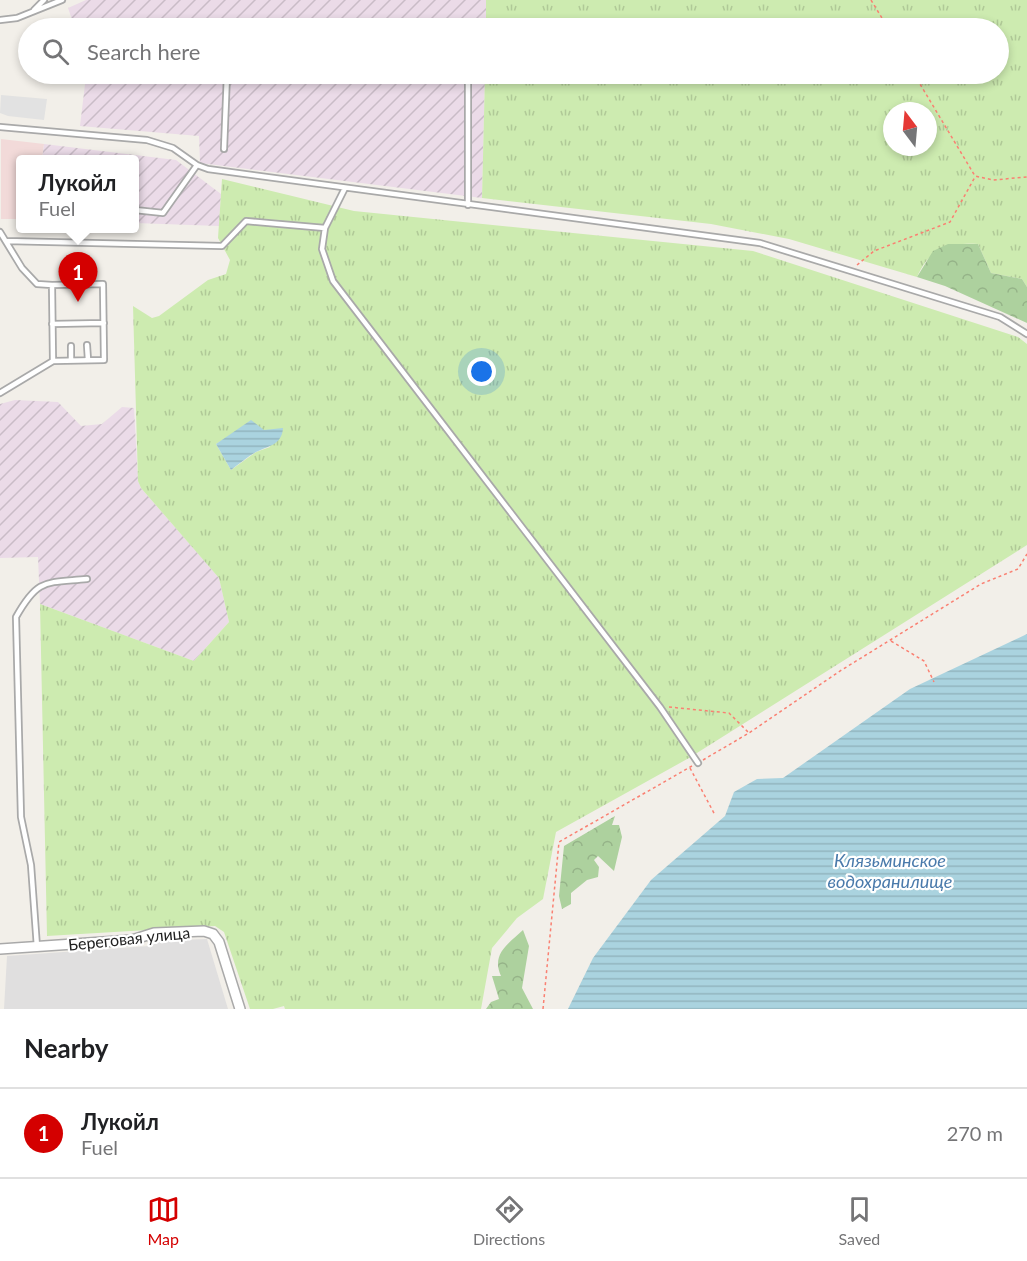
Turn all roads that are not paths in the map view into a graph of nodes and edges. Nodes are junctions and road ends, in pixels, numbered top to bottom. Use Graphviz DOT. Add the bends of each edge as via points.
graph roads {
  1 [pos="44,0"];
  2 [pos="62,0"];
  3 [pos="32,12"];
  4 [pos="0,20"];
  5 [pos="226,84"];
  6 [pos="468,84"];
  7 [pos="0,127"];
  8 [pos="224,149"];
  9 [pos="197,165"];
  10 [pos="345,188"];
  11 [pos="468,205"];
  12 [pos="139,210"];
  13 [pos="325,228"];
  14 [pos="0,232"];
  15 [pos="6,240"];
  16 [pos="52,285"];
  17 [pos="70,323"];
  18 [pos="87,323"];
  19 [pos="104,323"];
  20 [pos="52,324"];
  21 [pos="70,332"];
  22 [pos="87,332"];
  23 [pos="1027,334"];
  24 [pos="87,345"];
  25 [pos="71,346"];
  26 [pos="71,360"];
  27 [pos="88,360"];
  28 [pos="53,361"];
  29 [pos="0,393"];
  30 [pos="87,579"];
  31 [pos="698,763"];
  32 [pos="37,947"];
  33 [pos="0,950"];
  34 [pos="240,1009"];
  1 -- 3 [label="lane"];
  2 -- 3 [label="lane"];
  3 -- 4 [label="lane"];
  5 -- 8 [label="lane"];
  6 -- 11 [label="lane"];
  7 -- 9 [label="lane" via="147,140 173,148"];
  9 -- 10 [label="lane"];
  9 -- 12 [label="lane" via="163,213"];
  10 -- 11 [label="lane"];
  10 -- 13 [label="lane"];
  11 -- 23 [label="lane" via="760,243 1000,317"];
  13 -- 15 [label="lane" via="246,221 222,246"];
  13 -- 31 [label="lane" via="322,249 333,281 660,707"];
  14 -- 15 [label="lane"];
  15 -- 16 [label="lane" via="22,268 37,284"];
  16 -- 19 [label="lane" via="104,284"];
  16 -- 20 [label="lane"];
  17 -- 18 [label="lane"];
  17 -- 20 [label="lane"];
  17 -- 21 [label="lane"];
  18 -- 19 [label="lane"];
  18 -- 22 [label="lane"];
  19 -- 27 [label="lane" via="104,360"];
  20 -- 28 [label="lane"];
  24 -- 27 [label="lane"];
  25 -- 26 [label="lane"];
  26 -- 27 [label="lane"];
  26 -- 28 [label="lane"];
  28 -- 29 [label="lane"];
  30 -- 32 [label="lane" via="43,584 30,593 16,617 21,817 31,865"];
  32 -- 33 [label="street, Береговая улица"];
  32 -- 34 [label="street, Береговая улица" via="204,931 219,942"];
}
